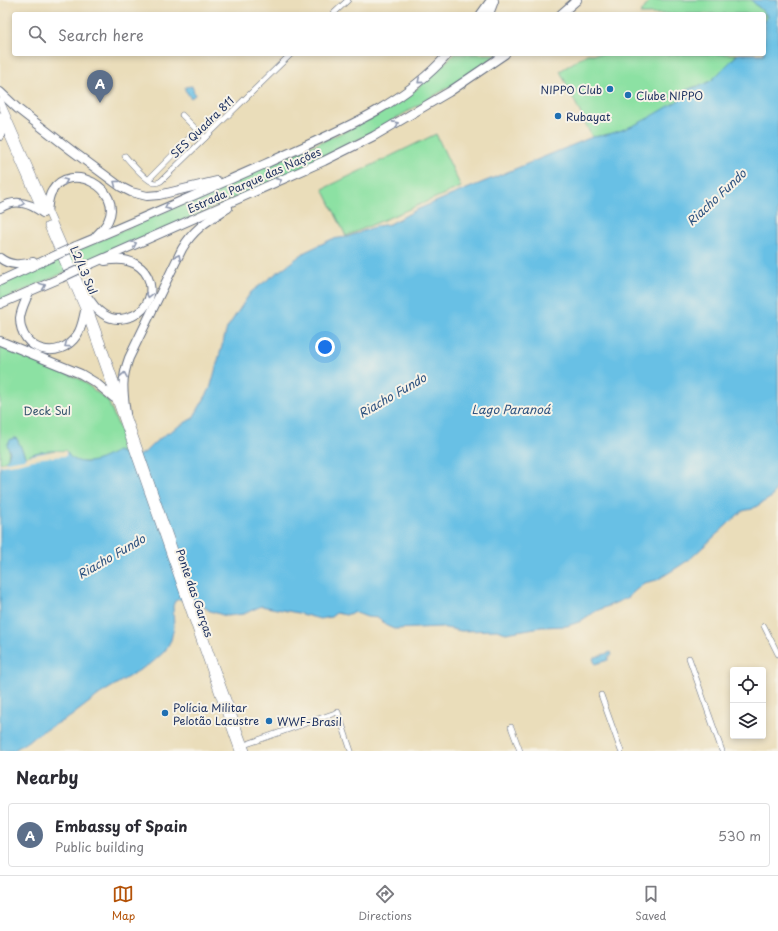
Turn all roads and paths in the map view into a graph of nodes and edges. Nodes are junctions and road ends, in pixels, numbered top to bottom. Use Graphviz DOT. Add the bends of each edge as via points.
graph roads {
  1 [pos="348,0"];
  2 [pos="491,0"];
  3 [pos="495,0"];
  4 [pos="577,0"];
  5 [pos="336,12"];
  6 [pos="482,12"];
  7 [pos="490,12"];
  8 [pos="563,12"];
  9 [pos="289,56"];
  10 [pos="446,56"];
  11 [pos="502,56"];
  12 [pos="0,92"];
  13 [pos="0,101"];
  14 [pos="182,115"];
  15 [pos="0,116"];
  16 [pos="0,119"];
  17 [pos="197,130"];
  18 [pos="0,136"];
  19 [pos="205,138"];
  20 [pos="126,156"];
  21 [pos="233,178"];
  22 [pos="149,179"];
  23 [pos="255,192"];
  24 [pos="0,208"];
  25 [pos="45,213"];
  26 [pos="95,238"];
  27 [pos="0,258"];
  28 [pos="47,259"];
  29 [pos="84,267"];
  30 [pos="0,281"];
  31 [pos="80,285"];
  32 [pos="30,292"];
  33 [pos="0,304"];
  34 [pos="85,311"];
  35 [pos="0,341"];
  36 [pos="114,398"];
  37 [pos="126,414"];
  38 [pos="131,443"];
  39 [pos="139,450"];
  40 [pos="195,619"];
  41 [pos="764,626"];
  42 [pos="778,654"];
  43 [pos="689,658"];
  44 [pos="601,695"];
  45 [pos="511,727"];
  46 [pos="243,749"];
  47 [pos="351,751"];
  48 [pos="520,751"];
  49 [pos="621,751"];
  50 [pos="722,751"];
  1 -- 5 [label="street"];
  2 -- 6 [label="highway"];
  3 -- 7 [label="highway"];
  4 -- 8 [label="highway"];
  9 -- 19 [label="street, SES Quadra 811"];
  10 -- 21 [label="highway, Estrada Parque das Nações, one-way" via="413,87 392,102 364,118"];
  23 -- 11 [label="highway, Estrada Parque das Nações, one-way" via="324,161 401,121"];
  21 -- 12 [label="highway, one-way" via="159,195 147,196 131,192 121,188 71,150"];
  13 -- 25 [label="main road, L2/L3 Sul"];
  14 -- 17 [label="street"];
  15 -- 25 [label="main road, L2/L3 Sul"];
  16 -- 18 [label="highway"];
  17 -- 19 [label="street"];
  17 -- 22 [label="street"];
  19 -- 22 [label="street, SES Quadra 811" via="162,181 154,183"];
  20 -- 22 [label="street"];
  21 -- 26 [label="highway, Estrada Parque das Nações, one-way"];
  29 -- 23 [label="highway, Estrada Parque das Nações, one-way"];
  37 -- 23 [label="highway, one-way" via="123,387 129,358 182,248 202,224"];
  24 -- 25 [label="highway, one-way" via="11,203 26,203"];
  25 -- 26 [label="highway, one-way" via="52,190 63,180 81,178 96,184 107,196 110,208 108,220"];
  25 -- 31 [label="main road, L2/L3 Sul"];
  25 -- 34 [label="main road, L2/L3 Sul"];
  26 -- 28 [label="highway, Estrada Parque das Nações, bridge"];
  27 -- 28 [label="highway" via="17,264"];
  28 -- 30 [label="highway, Estrada Parque das Nações"];
  29 -- 31 [label="highway, one-way" via="112,259 128,260 144,270 149,278 151,293 140,311 130,317 118,319 102,314"];
  32 -- 29 [label="highway, Estrada Parque das Nações, one-way, bridge"];
  31 -- 37 [label="main road, L2/L3 Sul"];
  32 -- 33 [label="highway, Estrada Parque das Nações"];
  34 -- 32 [label="highway, one-way" via="80,330 67,346 54,350 38,348 25,336 21,323 21,313"];
  34 -- 36 [label="main road, L2/L3 Sul"];
  35 -- 36 [label="highway" via="81,374"];
  36 -- 38 [label="main road, L2/L3 Sul"];
  37 -- 39 [label="main road, L2/L3 Sul"];
  38 -- 40 [label="main road, Ponte das Garças"];
  39 -- 40 [label="main road, Ponte das Garças"];
  40 -- 46 [label="main road, Ponte das Garças"];
  41 -- 42 [label="street"];
  43 -- 50 [label="street"];
  44 -- 49 [label="street"];
  45 -- 48 [label="street"];
  46 -- 47 [label="street" via="338,712"];
}
